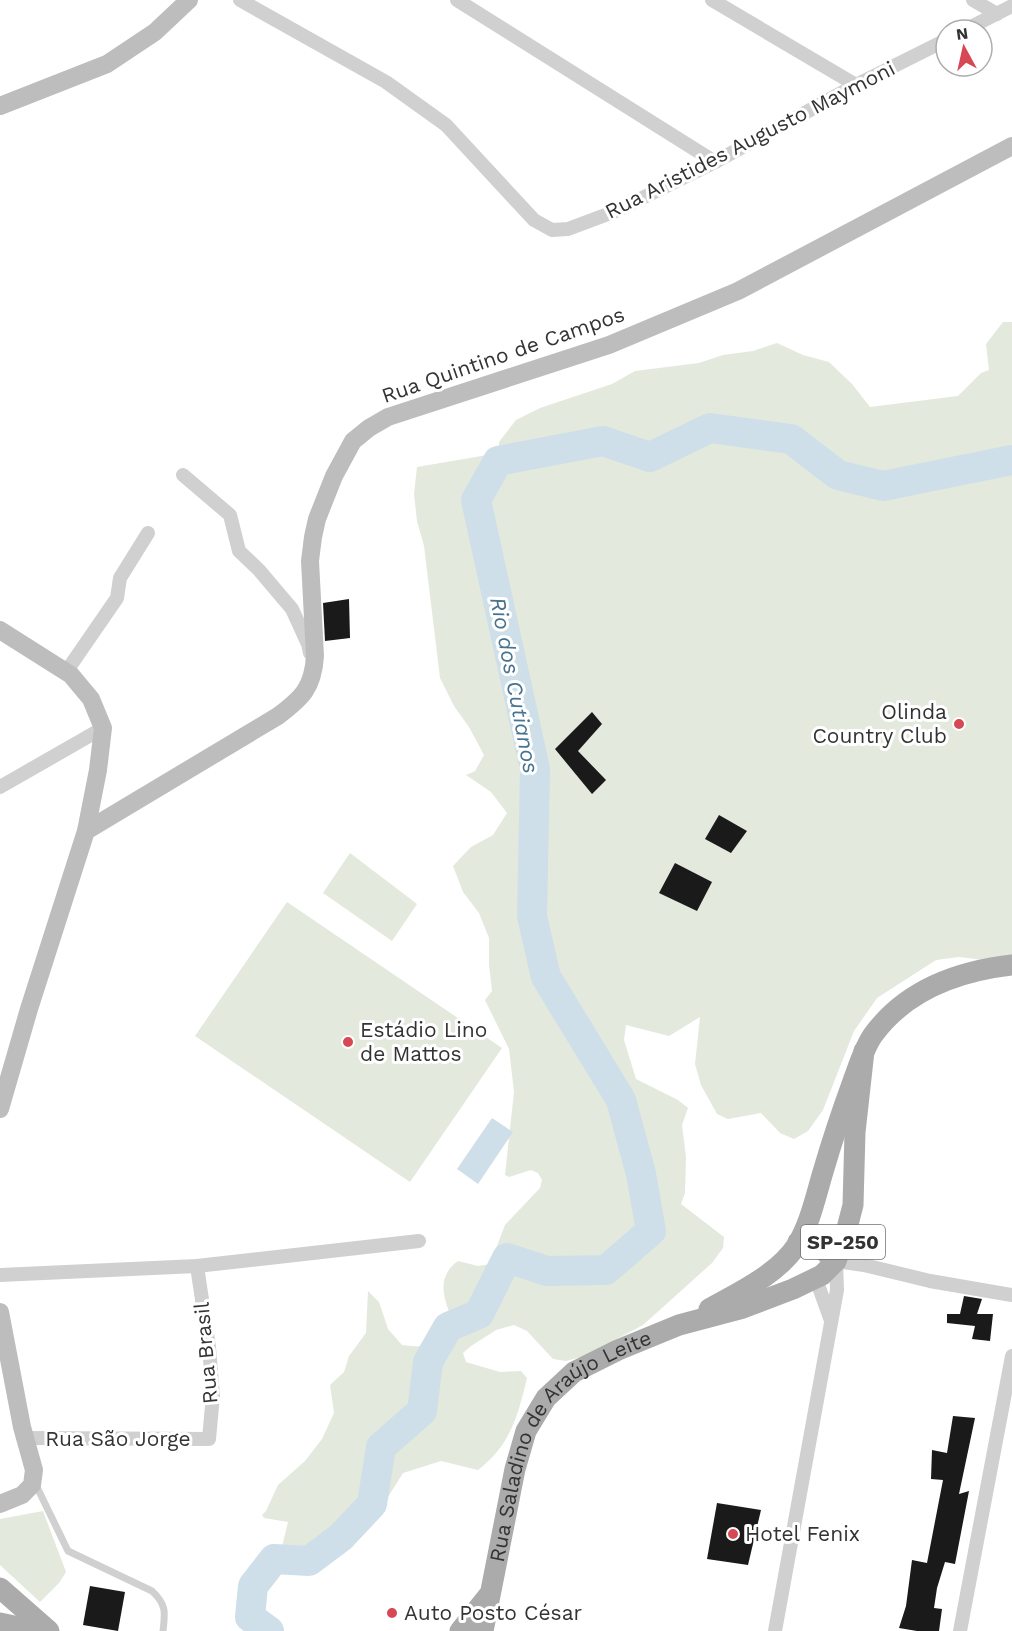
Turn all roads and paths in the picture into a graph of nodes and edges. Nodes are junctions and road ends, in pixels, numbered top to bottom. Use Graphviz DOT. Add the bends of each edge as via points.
graph roads {
  1 [pos="189,0"];
  2 [pos="240,0"];
  3 [pos="456,0"];
  4 [pos="712,0"];
  5 [pos="973,0"];
  6 [pos="1012,6"];
  7 [pos="997,14"];
  8 [pos="989,18"];
  9 [pos="934,45"];
  10 [pos="856,85"];
  11 [pos="0,106"];
  12 [pos="1012,146"];
  13 [pos="715,162"];
  14 [pos="183,475"];
  15 [pos="148,533"];
  16 [pos="0,630"];
  17 [pos="314,669"];
  18 [pos="66,672"];
  19 [pos="103,728"];
  20 [pos="0,787"];
  21 [pos="86,831"];
  22 [pos="1012,964"];
  23 [pos="864,1051"];
  24 [pos="0,1109"];
  25 [pos="419,1241"];
  26 [pos="795,1247"];
  27 [pos="836,1261"];
  28 [pos="197,1266"];
  29 [pos="0,1275"];
  30 [pos="816,1279"];
  31 [pos="1012,1294"];
  32 [pos="0,1312"];
  33 [pos="831,1320"];
  34 [pos="680,1325"];
  35 [pos="1012,1356"];
  36 [pos="26,1438"];
  37 [pos="209,1439"];
  38 [pos="32,1482"];
  39 [pos="0,1504"];
  40 [pos="0,1588"];
  41 [pos="490,1594"];
  42 [pos="0,1623"];
  43 [pos="37,1631"];
  44 [pos="50,1631"];
  45 [pos="164,1631"];
  46 [pos="460,1631"];
  47 [pos="483,1631"];
  48 [pos="775,1631"];
  49 [pos="960,1631"];
  1 -- 11 [label="main road" via="155,32 108,64"];
  2 -- 13 [label="street, Rua Aristides Augusto Maymoni" via="386,82 446,125 534,220 552,231 616,211"];
  3 -- 13 [label="street"];
  4 -- 10 [label="street"];
  5 -- 7 [label="street"];
  6 -- 7 [label="street"];
  7 -- 8 [label="street"];
  9 -- 10 [label="street, Rua Aristides Augusto Maymoni"];
  10 -- 13 [label="street, Rua Aristides Augusto Maymoni"];
  12 -- 17 [label="main road, Rua Quintino de Campos" via="738,291 609,345 388,417 369,428 353,441 334,476 312,537"];
  14 -- 17 [label="street" via="230,515 239,551 292,609"];
  15 -- 18 [label="street" via="120,578 117,598"];
  16 -- 18 [label="main road"];
  17 -- 21 [label="main road, Rua Quintino de Campos" via="302,697 278,716"];
  18 -- 19 [label="main road" via="91,699"];
  19 -- 20 [label="street"];
  19 -- 21 [label="main road"];
  21 -- 24 [label="main road"];
  22 -- 23 [label="main road, Rua Saladino de Araújo Leite / SP-250" via="956,977 926,989 899,1007"];
  23 -- 26 [label="main road, Rua Saladino de Araújo Leite / SP-250"];
  23 -- 27 [label="main road, Rua Saladino de Araújo Leite / SP-250" via="855,1132 853,1205"];
  25 -- 28 [label="street"];
  26 -- 27 [label="main road" via="819,1247"];
  26 -- 30 [label="main road" via="798,1270"];
  26 -- 34 [label="main road, Rua Saladino de Araújo Leite / SP-250" via="749,1287"];
  27 -- 30 [label="main road, Rua Saladino de Araújo Leite / SP-250"];
  27 -- 31 [label="street"];
  27 -- 33 [label="street" via="837,1290"];
  28 -- 29 [label="street"];
  28 -- 37 [label="street, Rua Brasil" via="213,1395"];
  30 -- 33 [label="street"];
  30 -- 34 [label="main road, Rua Saladino de Araújo Leite / SP-250" via="743,1308"];
  32 -- 36 [label="main road"];
  33 -- 48 [label="street"];
  34 -- 41 [label="main road, Rua Saladino de Araújo Leite / SP-250" via="574,1372 546,1398 526,1431 515,1469"];
  35 -- 49 [label="street"];
  36 -- 37 [label="street, Rua São Jorge"];
  36 -- 38 [label="main road" via="34,1470"];
  38 -- 39 [label="main road" via="22,1494"];
  38 -- 45 [label="lane" via="68,1551 162,1600"];
  40 -- 44 [label="main road"];
  41 -- 46 [label="main road, Rua Saladino de Araújo Leite / SP-250"];
  41 -- 47 [label="main road, Rua Saladino de Araújo Leite / SP-250"];
  42 -- 43 [label="main road"];
}
